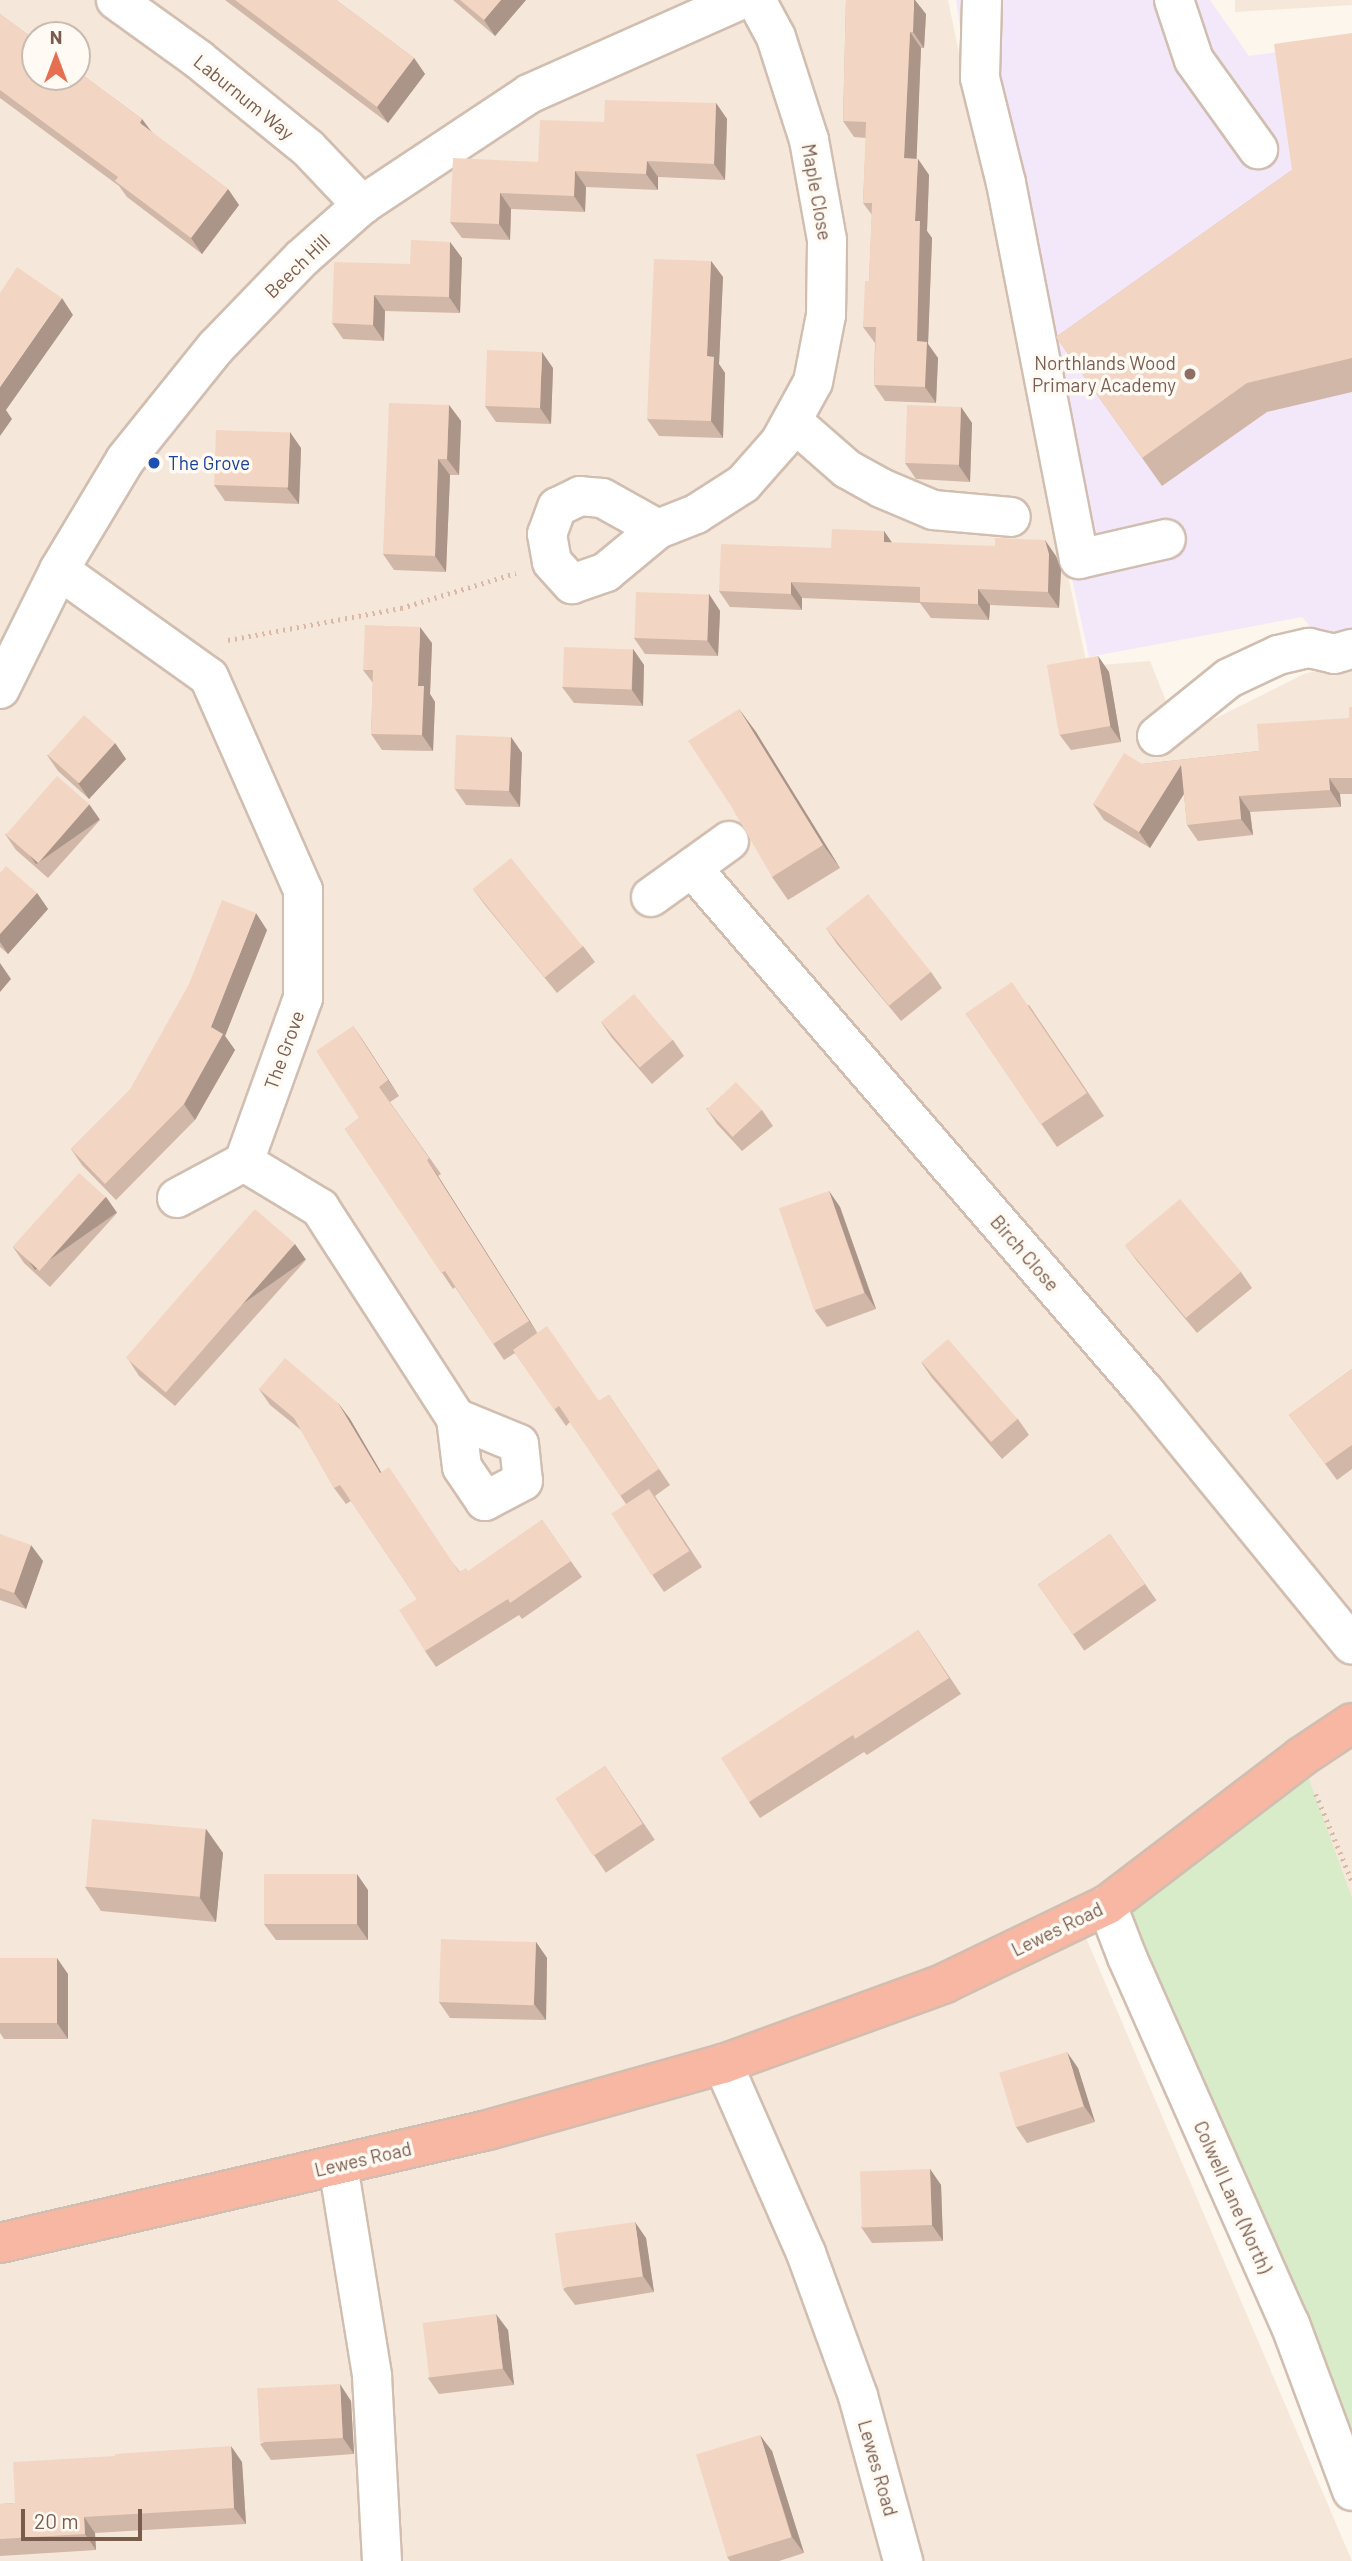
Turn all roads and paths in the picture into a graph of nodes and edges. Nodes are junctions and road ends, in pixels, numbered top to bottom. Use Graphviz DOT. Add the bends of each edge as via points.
graph roads {
  1 [pos="116,0"];
  2 [pos="740,0"];
  3 [pos="756,0"];
  4 [pos="982,0"];
  5 [pos="1174,0"];
  6 [pos="1258,149"];
  7 [pos="362,205"];
  8 [pos="792,421"];
  9 [pos="1011,517"];
  10 [pos="658,529"];
  11 [pos="1166,539"];
  12 [pos="552,562"];
  13 [pos="59,570"];
  14 [pos="172,650"];
  15 [pos="1343,651"];
  16 [pos="0,689"];
  17 [pos="1157,736"];
  18 [pos="729,841"];
  19 [pos="692,868"];
  20 [pos="651,897"];
  21 [pos="244,1162"];
  22 [pos="177,1198"];
  23 [pos="456,1418"];
  24 [pos="1352,1645"];
  25 [pos="1352,1723"];
  26 [pos="1301,1757"];
  27 [pos="1352,1881"];
  28 [pos="1107,1905"];
  29 [pos="723,2064"];
  30 [pos="338,2165"];
  31 [pos="0,2243"];
  32 [pos="1352,2491"];
  33 [pos="382,2561"];
  34 [pos="903,2561"];
  1 -- 7 [label="street, Laburnum Way" via="198,59 307,148"];
  2 -- 7 [label="street, Beech Hill" via="529,94"];
  3 -- 8 [label="street, Maple Close" via="776,37 809,140 827,240 826,315 813,382"];
  4 -- 11 [label="street" via="980,78 1006,183 1079,558"];
  5 -- 6 [label="street" via="1194,60"];
  7 -- 13 [label="street, Beech Hill" via="302,258 216,347 125,460"];
  8 -- 9 [label="street" via="847,469 881,488 933,510"];
  8 -- 10 [label="street, Maple Close" via="743,484 696,514"];
  10 -- 12 [label="street, Maple Close" via="606,572 572,584"];
  10 -- 12 [label="street" via="602,498 580,496 558,507 547,534"];
  12 -- 14 [label="path" via="401,608"];
  13 -- 14 [label="street, The Grove"];
  13 -- 16 [label="street, Beech Hill"];
  14 -- 21 [label="street, The Grove" via="209,677 303,890 303,998"];
  15 -- 17 [label="street" via="1309,648 1278,655 1229,678"];
  18 -- 19 [label="street"];
  19 -- 20 [label="street"];
  19 -- 24 [label="street, Birch Close" via="1146,1393"];
  21 -- 22 [label="street"];
  21 -- 23 [label="street" via="320,1208"];
  25 -- 26 [label="highway, Lewes Road"];
  26 -- 27 [label="path"];
  26 -- 28 [label="highway, Lewes Road"];
  28 -- 29 [label="highway, Lewes Road" via="945,1983"];
  28 -- 32 [label="street, Colwell Lane (North)" via="1290,2324"];
  29 -- 30 [label="highway, Lewes Road" via="488,2130"];
  29 -- 34 [label="street, Lewes Road" via="806,2253 858,2396"];
  30 -- 31 [label="highway, Lewes Road"];
  30 -- 33 [label="street" via="372,2376"];
}
